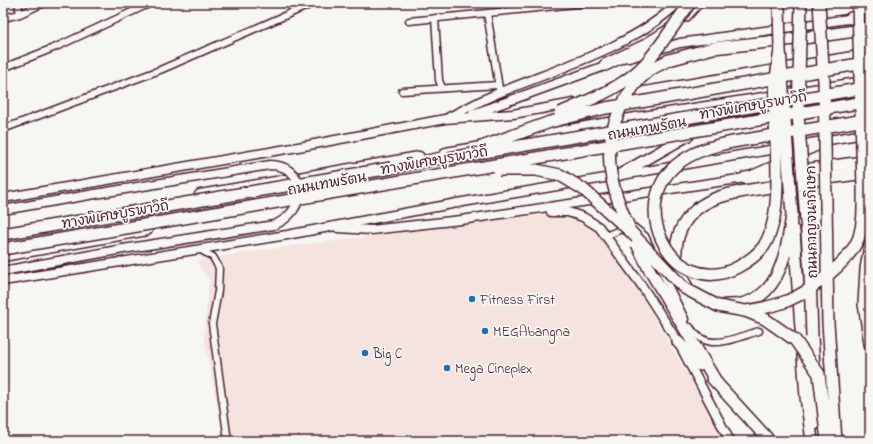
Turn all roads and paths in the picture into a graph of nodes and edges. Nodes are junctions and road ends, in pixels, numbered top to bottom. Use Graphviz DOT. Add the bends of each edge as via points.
graph roads {
  1 [pos="18,3"];
  2 [pos="44,3"];
  3 [pos="151,3"];
  4 [pos="314,3"];
  5 [pos="576,3"];
  6 [pos="599,3"];
  7 [pos="678,3"];
  8 [pos="690,3"];
  9 [pos="697,3"];
  10 [pos="780,3"];
  11 [pos="800,3"];
  12 [pos="819,3"];
  13 [pos="858,3"];
  14 [pos="869,3"];
  15 [pos="522,6"];
  16 [pos="669,6"];
  17 [pos="487,12"];
  18 [pos="20,14"];
  19 [pos="870,15"];
  20 [pos="3,18"];
  21 [pos="435,18"];
  22 [pos="851,18"];
  23 [pos="409,21"];
  24 [pos="870,29"];
  25 [pos="780,50"];
  26 [pos="870,53"];
  27 [pos="870,62"];
  28 [pos="605,65"];
  29 [pos="3,68"];
  30 [pos="870,82"];
  31 [pos="870,87"];
  32 [pos="442,88"];
  33 [pos="499,89"];
  34 [pos="402,91"];
  35 [pos="870,101"];
  36 [pos="870,105"];
  37 [pos="462,118"];
  38 [pos="445,119"];
  39 [pos="870,119"];
  40 [pos="3,129"];
  41 [pos="528,130"];
  42 [pos="870,133"];
  43 [pos="689,135"];
  44 [pos="829,141"];
  45 [pos="449,158"];
  46 [pos="870,161"];
  47 [pos="452,172"];
  48 [pos="870,172"];
  49 [pos="618,175"];
  50 [pos="745,178"];
  51 [pos="3,198"];
  52 [pos="3,210"];
  53 [pos="508,214"];
  54 [pos="792,215"];
  55 [pos="327,227"];
  56 [pos="3,229"];
  57 [pos="3,234"];
  58 [pos="606,236"];
  59 [pos="870,245"];
  60 [pos="3,249"];
  61 [pos="201,250"];
  62 [pos="3,256"];
  63 [pos="3,271"];
  64 [pos="3,281"];
  65 [pos="745,311"];
  66 [pos="758,331"];
  67 [pos="807,337"];
  68 [pos="678,342"];
  69 [pos="870,344"];
  70 [pos="717,383"];
  71 [pos="767,438"];
  72 [pos="228,441"];
  73 [pos="730,441"];
  74 [pos="813,441"];
  75 [pos="827,441"];
  76 [pos="836,441"];
  1 -- 18 [label="street"];
  2 -- 18 [label="street"];
  3 -- 29 [label="street" via="56,47"];
  4 -- 40 [label="street" via="160,70"];
  5 -- 6 [label="street"];
  5 -- 15 [label="street"];
  7 -- 16 [label="main road"];
  8 -- 41 [label="highway, bridge" via="644,65 609,90"];
  9 -- 28 [label="highway" via="670,30"];
  10 -- 25 [label="highway, ถนนกาญจนาภิเษก, bridge"];
  11 -- 67 [label="highway, bridge" via="798,114 810,273"];
  12 -- 76 [label="highway, ถนนกาญจนาภิเษก, bridge" via="824,82 828,323"];
  13 -- 65 [label="highway, bridge" via="863,188 863,217 858,238 842,262 808,290 788,300"];
  14 -- 19 [label="highway"];
  15 -- 17 [label="street"];
  16 -- 33 [label="main road" via="635,34 552,71"];
  17 -- 21 [label="street"];
  17 -- 33 [label="street"];
  18 -- 20 [label="street"];
  19 -- 22 [label="highway"];
  21 -- 23 [label="street"];
  21 -- 32 [label="street" via="439,80"];
  22 -- 28 [label="main road" via="680,43"];
  24 -- 70 [label="highway, bridge" via="713,48 670,60 650,70 634,86 624,101 611,131 610,170 614,191 649,269"];
  25 -- 39 [label="highway, bridge" via="775,89 775,128 775,136 776,197 772,224 764,246 747,262 730,271 712,274 696,271 679,263 658,234 655,211 656,196 662,181 672,168 689,156 710,147 750,139 773,136 780,134"];
  25 -- 54 [label="highway, ถนนกาญจนาภิเษก, bridge"];
  26 -- 37 [label="main road" via="513,114"];
  27 -- 41 [label="highway, bridge" via="606,108"];
  28 -- 37 [label="main road"];
  30 -- 56 [label="highway, ถนนเทพรัตน" via="630,119"];
  31 -- 45 [label="highway, ทางพิเศษบูรพาวิถี, bridge"];
  32 -- 33 [label="street"];
  32 -- 34 [label="street"];
  33 -- 38 [label="main road"];
  35 -- 47 [label="highway, ทางพิเศษบูรพาวิถี, bridge"];
  36 -- 43 [label="highway, ถนนเทพรัตน"];
  37 -- 38 [label="main road"];
  38 -- 51 [label="main road"];
  41 -- 45 [label="highway, bridge"];
  42 -- 44 [label="main road"];
  43 -- 49 [label="highway"];
  43 -- 62 [label="highway, ถนนเทพรัตน" via="331,196"];
  44 -- 49 [label="main road"];
  44 -- 50 [label="main road"];
  45 -- 57 [label="highway, ทางพิเศษบูรพาวิถี, bridge"];
  46 -- 50 [label="highway"];
  47 -- 60 [label="highway, ทางพิเศษบูรพาวิถี, bridge"];
  47 -- 65 [label="highway, bridge" via="536,170 560,175 583,189 631,232 684,288 718,306"];
  48 -- 54 [label="highway" via="752,190 713,199 683,224 676,242 675,261 679,275 688,288 704,299 718,304 738,305 764,293 778,276"];
  49 -- 55 [label="main road"];
  50 -- 53 [label="main road"];
  52 -- 63 [label="main road, bridge" via="270,165 287,168 296,176 302,188 295,209 274,225"];
  53 -- 55 [label="main road" via="371,230"];
  53 -- 58 [label="main road" via="568,212 583,217 599,227"];
  54 -- 67 [label="highway, ถนนกาญจนาภิเษก"];
  55 -- 61 [label="main road"];
  58 -- 66 [label="street" via="630,227 640,230 676,304 693,332 702,340 708,343 718,342"];
  58 -- 68 [label="main road"];
  59 -- 69 [label="highway" via="864,304"];
  61 -- 64 [label="main road"];
  61 -- 72 [label="street" via="213,257 219,268 212,324"];
  65 -- 75 [label="highway, bridge" via="765,319 795,340 819,374"];
  67 -- 74 [label="highway" via="816,396"];
  68 -- 70 [label="highway"];
  68 -- 73 [label="main road"];
  70 -- 71 [label="highway"];
}
